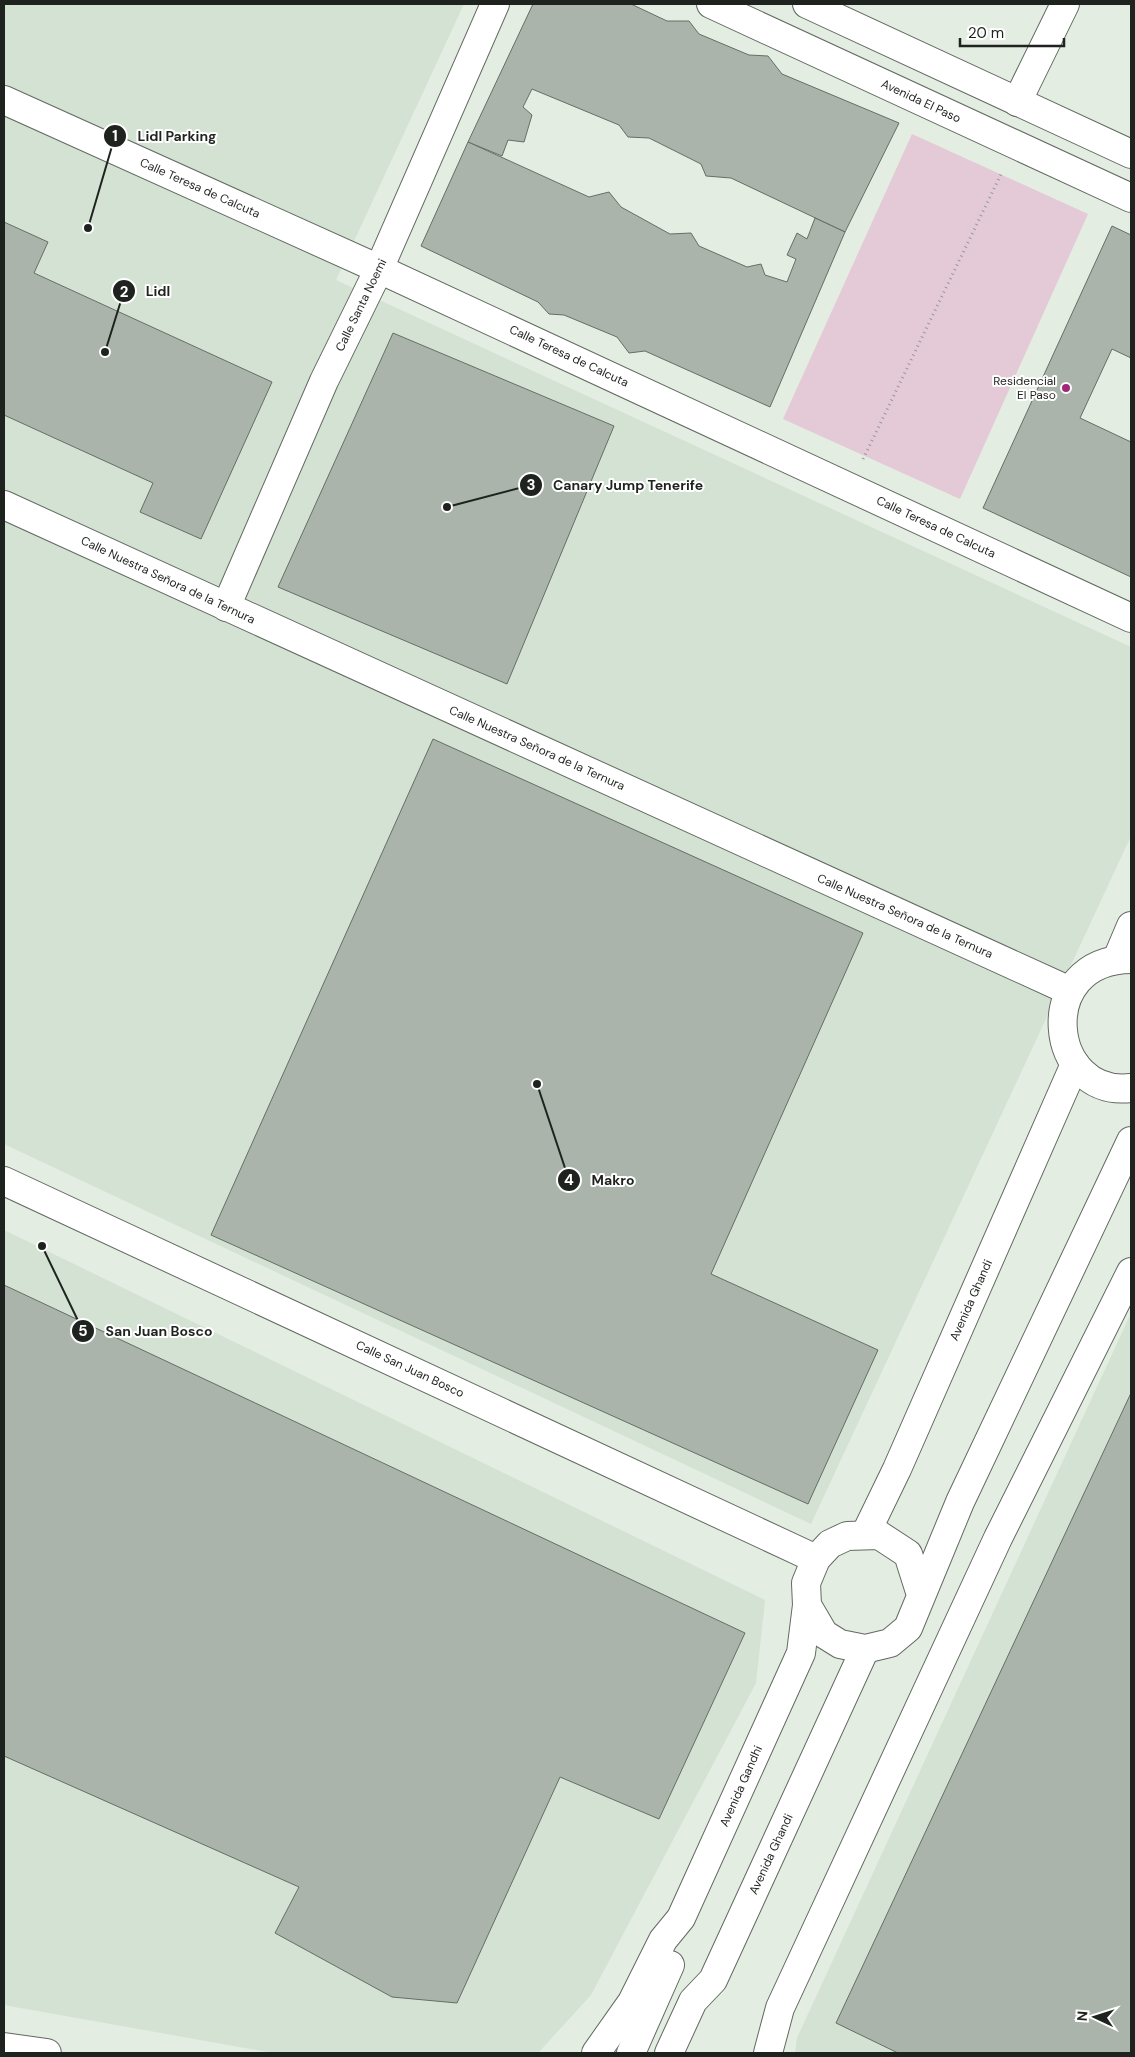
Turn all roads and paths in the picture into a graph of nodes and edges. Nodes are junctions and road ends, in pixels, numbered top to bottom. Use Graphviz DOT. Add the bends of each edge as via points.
graph roads {
  1 [pos="495,4"];
  2 [pos="711,4"];
  3 [pos="807,4"];
  4 [pos="1065,4"];
  5 [pos="4,100"];
  6 [pos="1017,102"];
  7 [pos="1015,144"];
  8 [pos="1131,154"];
  9 [pos="1131,198"];
  10 [pos="379,268"];
  11 [pos="850,487"];
  12 [pos="4,505"];
  13 [pos="226,607"];
  14 [pos="1131,618"];
  15 [pos="1131,926"];
  16 [pos="1124,959"];
  17 [pos="1070,991"];
  18 [pos="1075,1064"];
  19 [pos="1131,1088"];
  20 [pos="1131,1141"];
  21 [pos="1125,1162"];
  22 [pos="4,1181"];
  23 [pos="1131,1272"];
  24 [pos="865,1535"];
  25 [pos="816,1559"];
  26 [pos="921,1595"];
  27 [pos="807,1605"];
  28 [pos="865,1649"];
  29 [pos="681,1918"];
  30 [pos="713,1980"];
  31 [pos="4,2047"];
  32 [pos="47,2053"];
  33 [pos="596,2053"];
  34 [pos="631,2053"];
  35 [pos="670,2053"];
  36 [pos="690,2053"];
  37 [pos="768,2053"];
  1 -- 10 [label="street, Calle Santa Noemi"];
  2 -- 7 [label="street, Avenida El Paso"];
  3 -- 6 [label="street"];
  4 -- 6 [label="street"];
  5 -- 10 [label="street, Calle Teresa de Calcuta"];
  6 -- 8 [label="street"];
  7 -- 9 [label="street, Avenida El Paso"];
  7 -- 11 [label="path"];
  10 -- 11 [label="street, Calle Teresa de Calcuta"];
  10 -- 13 [label="street, Calle Santa Noemi" via="324,381"];
  11 -- 14 [label="street, Calle Teresa de Calcuta"];
  12 -- 13 [label="street, Calle Nuestra Señora de la Ternura"];
  13 -- 17 [label="street, Calle Nuestra Señora de la Ternura"];
  15 -- 16 [label="street"];
  16 -- 17 [label="street" via="1103,963 1090,970"];
  17 -- 18 [label="street" via="1063,1010 1062,1029 1066,1048"];
  18 -- 19 [label="street" via="1089,1078 1106,1086"];
  18 -- 24 [label="street, Avenida Ghandi"];
  20 -- 21 [label="street"];
  21 -- 26 [label="street" via="960,1502"];
  22 -- 25 [label="street, Calle San Juan Bosco"];
  23 -- 37 [label="street" via="994,1546 780,2008"];
  24 -- 25 [label="street" via="838,1540"];
  24 -- 26 [label="street" via="879,1535 908,1554"];
  25 -- 27 [label="street" via="806,1583"];
  26 -- 28 [label="street" via="908,1628 890,1643"];
  27 -- 28 [label="street" via="824,1634 840,1644"];
  27 -- 29 [label="street, Avenida Gandhi" via="801,1653"];
  28 -- 30 [label="street, Avenida Ghandi"];
  29 -- 33 [label="street" via="662,1940 632,2002"];
  29 -- 34 [label="street" via="678,1947"];
  30 -- 35 [label="street, Avenida Ghandi" via="693,2001"];
  30 -- 36 [label="street" via="710,2009"];
  31 -- 32 [label="street"];
}
